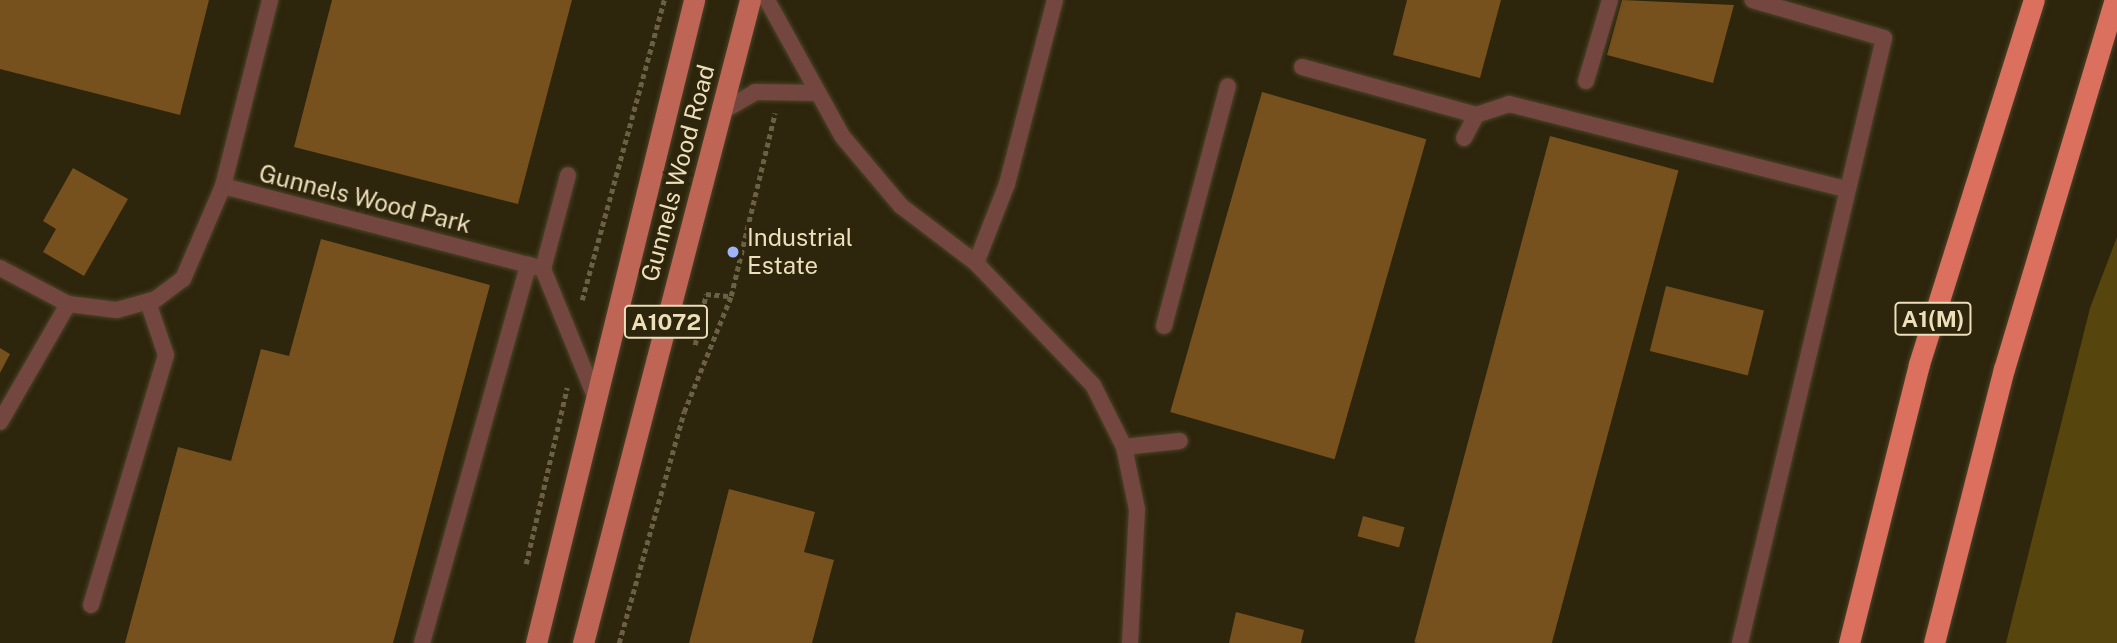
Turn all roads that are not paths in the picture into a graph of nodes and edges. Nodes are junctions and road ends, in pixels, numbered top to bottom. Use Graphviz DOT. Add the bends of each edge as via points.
graph roads {
  1 [pos="270,0"];
  2 [pos="694,0"];
  3 [pos="750,0"];
  4 [pos="767,0"];
  5 [pos="1055,0"];
  6 [pos="1610,0"];
  7 [pos="1752,0"];
  8 [pos="2034,0"];
  9 [pos="2115,0"];
  10 [pos="1302,67"];
  11 [pos="1586,81"];
  12 [pos="1228,86"];
  13 [pos="818,93"];
  14 [pos="721,112"];
  15 [pos="1476,115"];
  16 [pos="1464,138"];
  17 [pos="569,175"];
  18 [pos="223,186"];
  19 [pos="1846,189"];
  20 [pos="976,262"];
  21 [pos="535,267"];
  22 [pos="0,268"];
  23 [pos="148,302"];
  24 [pos="68,304"];
  25 [pos="1164,326"];
  26 [pos="597,401"];
  27 [pos="0,422"];
  28 [pos="1180,441"];
  29 [pos="1124,447"];
  30 [pos="91,605"];
  31 [pos="422,643"];
  32 [pos="536,643"];
  33 [pos="583,643"];
  34 [pos="1130,643"];
  35 [pos="1740,643"];
  36 [pos="1849,643"];
  37 [pos="1934,643"];
  1 -- 18 [label="lane, Gunnels Wood Park"];
  2 -- 26 [label="main road, Gunnels Wood Road / A1072"];
  3 -- 14 [label="main road, Gunnels Wood Road / A1072"];
  4 -- 13 [label="lane"];
  5 -- 20 [label="lane" via="1007,184"];
  6 -- 11 [label="lane"];
  7 -- 19 [label="lane" via="1884,38"];
  8 -- 36 [label="highway, A1(M)" via="1919,364"];
  9 -- 37 [label="highway" via="2004,369"];
  10 -- 15 [label="lane"];
  12 -- 25 [label="lane"];
  13 -- 14 [label="lane" via="780,88 755,92"];
  13 -- 20 [label="lane" via="842,136 901,206"];
  14 -- 33 [label="main road, Gunnels Wood Road / A1072"];
  15 -- 16 [label="lane"];
  15 -- 19 [label="lane" via="1509,104"];
  17 -- 21 [label="lane"];
  18 -- 21 [label="lane, Gunnels Wood Park"];
  18 -- 23 [label="lane" via="183,279"];
  19 -- 35 [label="lane"];
  20 -- 29 [label="lane" via="1093,385"];
  21 -- 26 [label="lane"];
  21 -- 31 [label="lane"];
  22 -- 24 [label="lane"];
  23 -- 24 [label="lane" via="117,310"];
  23 -- 30 [label="lane" via="166,355"];
  24 -- 27 [label="lane"];
  26 -- 32 [label="main road, Gunnels Wood Road / A1072"];
  28 -- 29 [label="lane"];
  29 -- 34 [label="lane" via="1137,509"];
}
